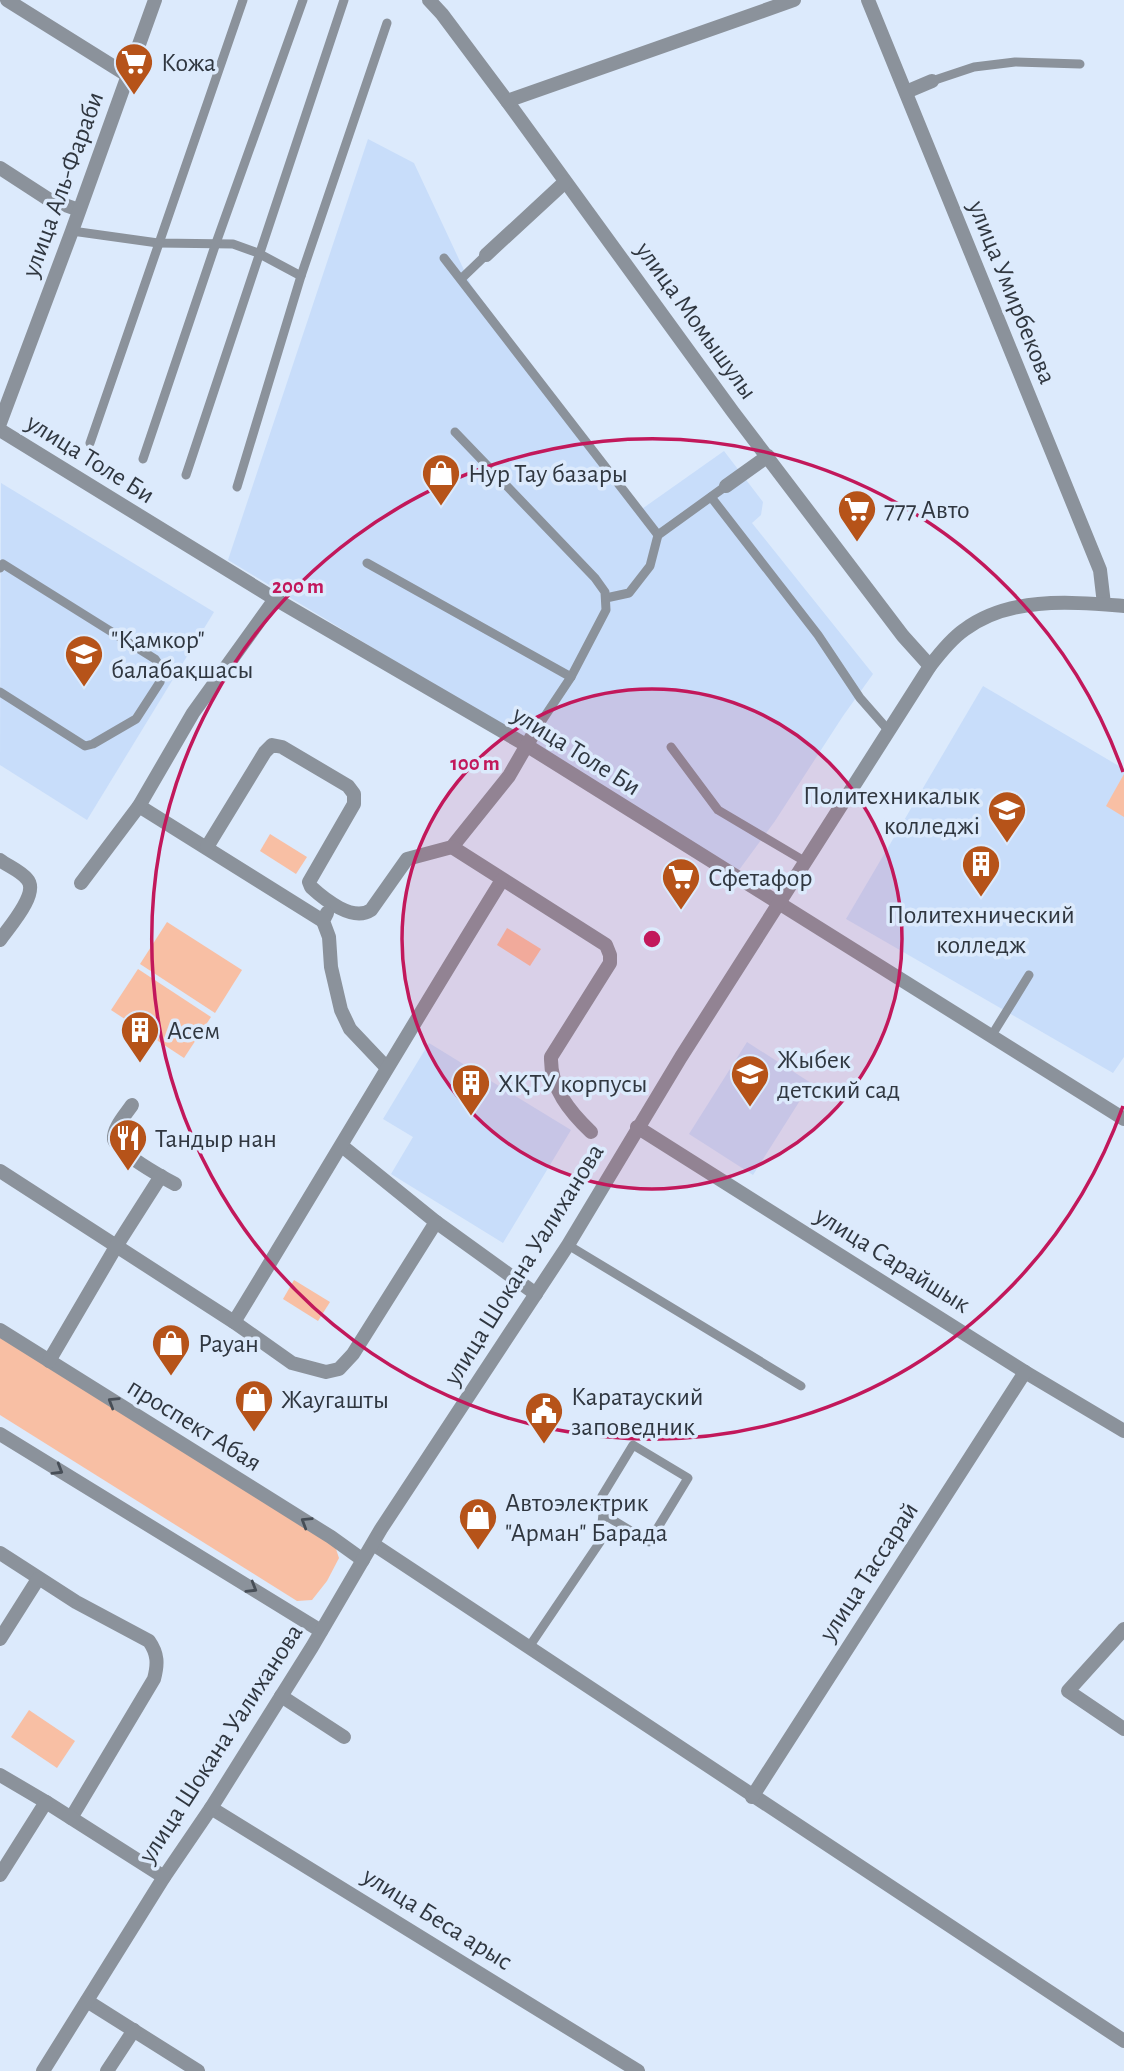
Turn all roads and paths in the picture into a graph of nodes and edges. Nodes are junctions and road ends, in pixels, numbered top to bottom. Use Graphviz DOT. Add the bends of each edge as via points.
graph roads {
  1 [pos="7,0"];
  2 [pos="155,0"];
  3 [pos="243,0"];
  4 [pos="303,0"];
  5 [pos="344,0"];
  6 [pos="794,0"];
  7 [pos="868,0"];
  8 [pos="430,1"];
  9 [pos="387,23"];
  10 [pos="1080,64"];
  11 [pos="127,75"];
  12 [pos="932,81"];
  13 [pos="906,92"];
  14 [pos="507,101"];
  15 [pos="0,168"];
  16 [pos="565,182"];
  17 [pos="79,210"];
  18 [pos="72,231"];
  19 [pos="158,243"];
  20 [pos="216,243"];
  21 [pos="258,253"];
  22 [pos="486,255"];
  23 [pos="444,258"];
  24 [pos="301,276"];
  25 [pos="461,279"];
  26 [pos="2,414"];
  27 [pos="0,430"];
  28 [pos="455,432"];
  29 [pos="90,443"];
  30 [pos="768,456"];
  31 [pos="143,459"];
  32 [pos="186,475"];
  33 [pos="726,486"];
  34 [pos="237,487"];
  35 [pos="711,497"];
  36 [pos="658,535"];
  37 [pos="367,563"];
  38 [pos="0,568"];
  39 [pos="606,598"];
  40 [pos="275,599"];
  41 [pos="1104,604"];
  42 [pos="1124,606"];
  43 [pos="930,666"];
  44 [pos="571,677"];
  45 [pos="0,692"];
  46 [pos="535,731"];
  47 [pos="889,732"];
  48 [pos="526,745"];
  49 [pos="671,747"];
  50 [pos="139,806"];
  51 [pos="207,847"];
  52 [pos="452,847"];
  53 [pos="0,860"];
  54 [pos="806,862"];
  55 [pos="502,880"];
  56 [pos="81,883"];
  57 [pos="332,903"];
  58 [pos="780,903"];
  59 [pos="323,921"];
  60 [pos="0,940"];
  61 [pos="1029,975"];
  62 [pos="992,1035"];
  63 [pos="386,1067"];
  64 [pos="132,1105"];
  65 [pos="1124,1119"];
  66 [pos="637,1127"];
  67 [pos="591,1132"];
  68 [pos="342,1146"];
  69 [pos="0,1171"];
  70 [pos="161,1176"];
  71 [pos="175,1184"];
  72 [pos="436,1222"];
  73 [pos="117,1245"];
  74 [pos="568,1245"];
  75 [pos="536,1294"];
  76 [pos="234,1322"];
  77 [pos="0,1330"];
  78 [pos="48,1361"];
  79 [pos="1025,1372"];
  80 [pos="801,1386"];
  81 [pos="1124,1431"];
  82 [pos="0,1434"];
  83 [pos="603,1514"];
  84 [pos="373,1544"];
  85 [pos="0,1553"];
  86 [pos="363,1560"];
  87 [pos="38,1578"];
  88 [pos="1124,1629"];
  89 [pos="321,1631"];
  90 [pos="0,1639"];
  91 [pos="529,1647"];
  92 [pos="281,1696"];
  93 [pos="1124,1729"];
  94 [pos="344,1737"];
  95 [pos="0,1775"];
  96 [pos="752,1797"];
  97 [pos="46,1802"];
  98 [pos="211,1808"];
  99 [pos="71,1818"];
  100 [pos="0,1875"];
  101 [pos="164,1877"];
  102 [pos="87,2001"];
  103 [pos="134,2030"];
  104 [pos="1124,2041"];
  105 [pos="43,2071"];
  106 [pos="107,2071"];
  107 [pos="198,2071"];
  108 [pos="638,2071"];
  1 -- 11 [label="street"];
  2 -- 11 [label="street, улица Аль-Фараби"];
  3 -- 19 [label="lane"];
  4 -- 20 [label="lane"];
  5 -- 21 [label="lane"];
  6 -- 14 [label="street"];
  7 -- 13 [label="street, улица Умирбекова"];
  8 -- 14 [label="street, улица Момышулы"];
  9 -- 24 [label="lane"];
  10 -- 12 [label="lane" via="1015,62 974,67"];
  11 -- 17 [label="street, улица Аль-Фараби"];
  12 -- 13 [label="street"];
  13 -- 41 [label="street, улица Умирбекова" via="1100,570"];
  14 -- 16 [label="street, улица Момышулы"];
  15 -- 17 [label="street" via="48,199"];
  16 -- 22 [label="street"];
  16 -- 30 [label="street, улица Момышулы"];
  17 -- 18 [label="street, улица Аль-Фараби"];
  18 -- 19 [label="lane"];
  18 -- 26 [label="street, улица Аль-Фараби"];
  19 -- 20 [label="lane"];
  19 -- 29 [label="lane"];
  20 -- 21 [label="lane"];
  20 -- 31 [label="lane"];
  21 -- 24 [label="lane"];
  21 -- 32 [label="lane"];
  22 -- 25 [label="lane"];
  23 -- 25 [label="lane"];
  24 -- 34 [label="lane"];
  25 -- 36 [label="lane"];
  27 -- 40 [label="street, улица Толе Би"];
  28 -- 39 [label="lane" via="595,578"];
  30 -- 33 [label="street"];
  30 -- 43 [label="street, улица Момышулы"];
  33 -- 35 [label="lane"];
  35 -- 36 [label="lane"];
  35 -- 47 [label="lane"];
  36 -- 39 [label="lane" via="650,566 629,593"];
  37 -- 44 [label="lane"];
  38 -- 45 [label="lane" via="3,564 155,659 163,670 136,719 85,746"];
  39 -- 44 [label="lane" via="606,610"];
  40 -- 48 [label="street, улица Толе Би"];
  40 -- 50 [label="street" via="193,713"];
  41 -- 42 [label="street, улица Шокана Уалиханова"];
  41 -- 43 [label="street, улица Шокана Уалиханова" via="1032,604 1004,610 964,629"];
  43 -- 47 [label="street, улица Шокана Уалиханова"];
  44 -- 46 [label="lane"];
  46 -- 48 [label="street"];
  47 -- 54 [label="street, улица Шокана Уалиханова"];
  48 -- 52 [label="street" via="509,776"];
  48 -- 58 [label="street, улица Толе Би"];
  49 -- 54 [label="lane" via="718,810"];
  50 -- 51 [label="street"];
  50 -- 56 [label="street"];
  51 -- 57 [label="street" via="265,751 272,745 282,747 354,794 354,804 309,882"];
  51 -- 59 [label="street"];
  52 -- 55 [label="street"];
  52 -- 57 [label="street" via="407,859 363,915"];
  53 -- 60 [label="street" via="32,886 30,897"];
  54 -- 58 [label="street, улица Шокана Уалиханова"];
  55 -- 63 [label="street"];
  55 -- 67 [label="street" via="608,950 610,963 551,1057 563,1100"];
  57 -- 59 [label="street"];
  58 -- 62 [label="street, улица Толе Би"];
  58 -- 66 [label="street, улица Шокана Уалиханова"];
  59 -- 63 [label="street" via="341,1010 350,1029"];
  61 -- 62 [label="lane"];
  62 -- 65 [label="street, улица Толе Би"];
  63 -- 68 [label="street"];
  64 -- 70 [label="street" via="115,1142"];
  66 -- 74 [label="street, улица Шокана Уалиханова"];
  66 -- 79 [label="street, улица Сарайшык"];
  68 -- 72 [label="street"];
  68 -- 76 [label="street"];
  69 -- 73 [label="street"];
  70 -- 71 [label="street"];
  70 -- 73 [label="street"];
  72 -- 75 [label="street"];
  72 -- 76 [label="street" via="339,1369 326,1372 292,1363"];
  73 -- 76 [label="street"];
  73 -- 78 [label="street"];
  74 -- 75 [label="street, улица Шокана Уалиханова"];
  74 -- 80 [label="lane"];
  75 -- 84 [label="street, улица Шокана Уалиханова"];
  77 -- 78 [label="street, проспект Абая"];
  86 -- 78 [label="street, проспект Абая, one-way"];
  79 -- 81 [label="street, улица Сарайшык"];
  79 -- 96 [label="street, улица Тассарай"];
  82 -- 89 [label="street, one-way"];
  83 -- 83 [label="lane" via="602,1496 634,1445 688,1478 649,1542"];
  83 -- 91 [label="lane" via="600,1542"];
  84 -- 86 [label="street, улица Шокана Уалиханова"];
  84 -- 91 [label="street"];
  85 -- 87 [label="street"];
  86 -- 89 [label="street, улица Шокана Уалиханова"];
  87 -- 90 [label="street"];
  87 -- 99 [label="street" via="149,1641 158,1665"];
  88 -- 93 [label="street" via="1068,1691"];
  89 -- 92 [label="street, улица Шокана Уалиханова"];
  91 -- 96 [label="street"];
  92 -- 94 [label="street"];
  92 -- 98 [label="street, улица Шокана Уалиханова"];
  95 -- 97 [label="street"];
  96 -- 104 [label="street"];
  97 -- 99 [label="street"];
  97 -- 100 [label="street"];
  98 -- 101 [label="street, улица Шокана Уалиханова"];
  98 -- 108 [label="street, улица Беса арыс"];
  99 -- 101 [label="street"];
  101 -- 102 [label="street, улица Шокана Уалиханова"];
  102 -- 103 [label="street"];
  102 -- 105 [label="street, улица Шокана Уалиханова"];
  103 -- 106 [label="street"];
  103 -- 107 [label="street"];
}
